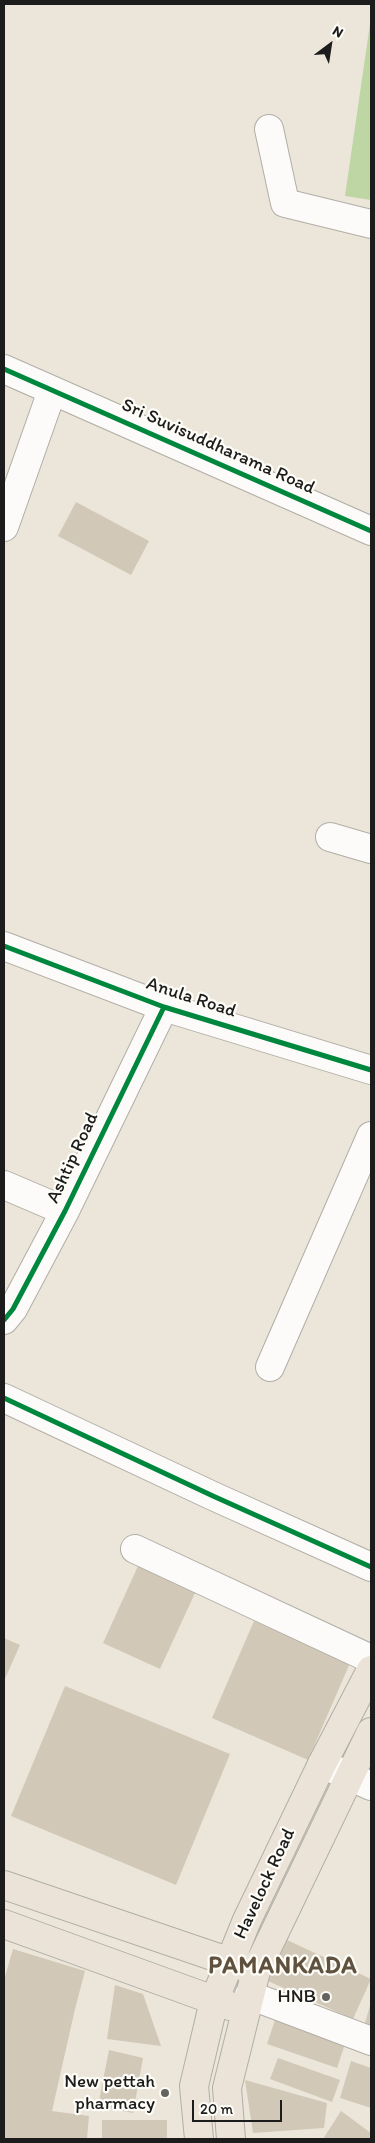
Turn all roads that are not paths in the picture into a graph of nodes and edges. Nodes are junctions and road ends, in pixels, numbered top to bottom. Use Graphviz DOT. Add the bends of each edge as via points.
graph roads {
  1 [pos="269,129"];
  2 [pos="371,224"];
  3 [pos="4,368"];
  4 [pos="52,390"];
  5 [pos="4,527"];
  6 [pos="371,531"];
  7 [pos="330,837"];
  8 [pos="371,849"];
  9 [pos="4,946"];
  10 [pos="164,1006"];
  11 [pos="371,1070"];
  12 [pos="371,1136"];
  13 [pos="4,1185"];
  14 [pos="65,1211"];
  15 [pos="4,1320"];
  16 [pos="270,1367"];
  17 [pos="4,1398"];
  18 [pos="135,1549"];
  19 [pos="371,1567"];
  20 [pos="371,1659"];
  21 [pos="371,1670"];
  22 [pos="371,1732"];
  23 [pos="322,1764"];
  24 [pos="360,1782"];
  25 [pos="4,1886"];
  26 [pos="4,1924"];
  27 [pos="229,1961"];
  28 [pos="250,1992"];
  29 [pos="214,2001"];
  30 [pos="371,2041"];
  31 [pos="200,2139"];
  32 [pos="231,2139"];
  1 -- 2 [label="street" via="285,203"];
  3 -- 4 [label="street, Sri Suvisuddharama Road"];
  4 -- 5 [label="street"];
  4 -- 6 [label="street, Sri Suvisuddharama Road"];
  7 -- 8 [label="street"];
  9 -- 10 [label="street, Anula Road"];
  10 -- 11 [label="street, Anula Road"];
  10 -- 14 [label="street, Ashtip Road"];
  12 -- 16 [label="street"];
  13 -- 14 [label="street"];
  14 -- 15 [label="street, Ashtip Road"];
  17 -- 19 [label="street"];
  18 -- 20 [label="street"];
  21 -- 23 [label="main road, Havelock Road"];
  22 -- 24 [label="main road, Havelock Road"];
  23 -- 24 [label="street"];
  23 -- 27 [label="main road, Havelock Road"];
  24 -- 28 [label="main road, Havelock Road"];
  25 -- 27 [label="main road"];
  26 -- 29 [label="main road"];
  27 -- 28 [label="main road"];
  27 -- 29 [label="main road, Havelock Road"];
  28 -- 29 [label="main road"];
  28 -- 30 [label="street"];
  28 -- 32 [label="main road, Havelock Road" via="227,2088"];
  29 -- 31 [label="main road, Havelock Road" via="194,2086"];
}
